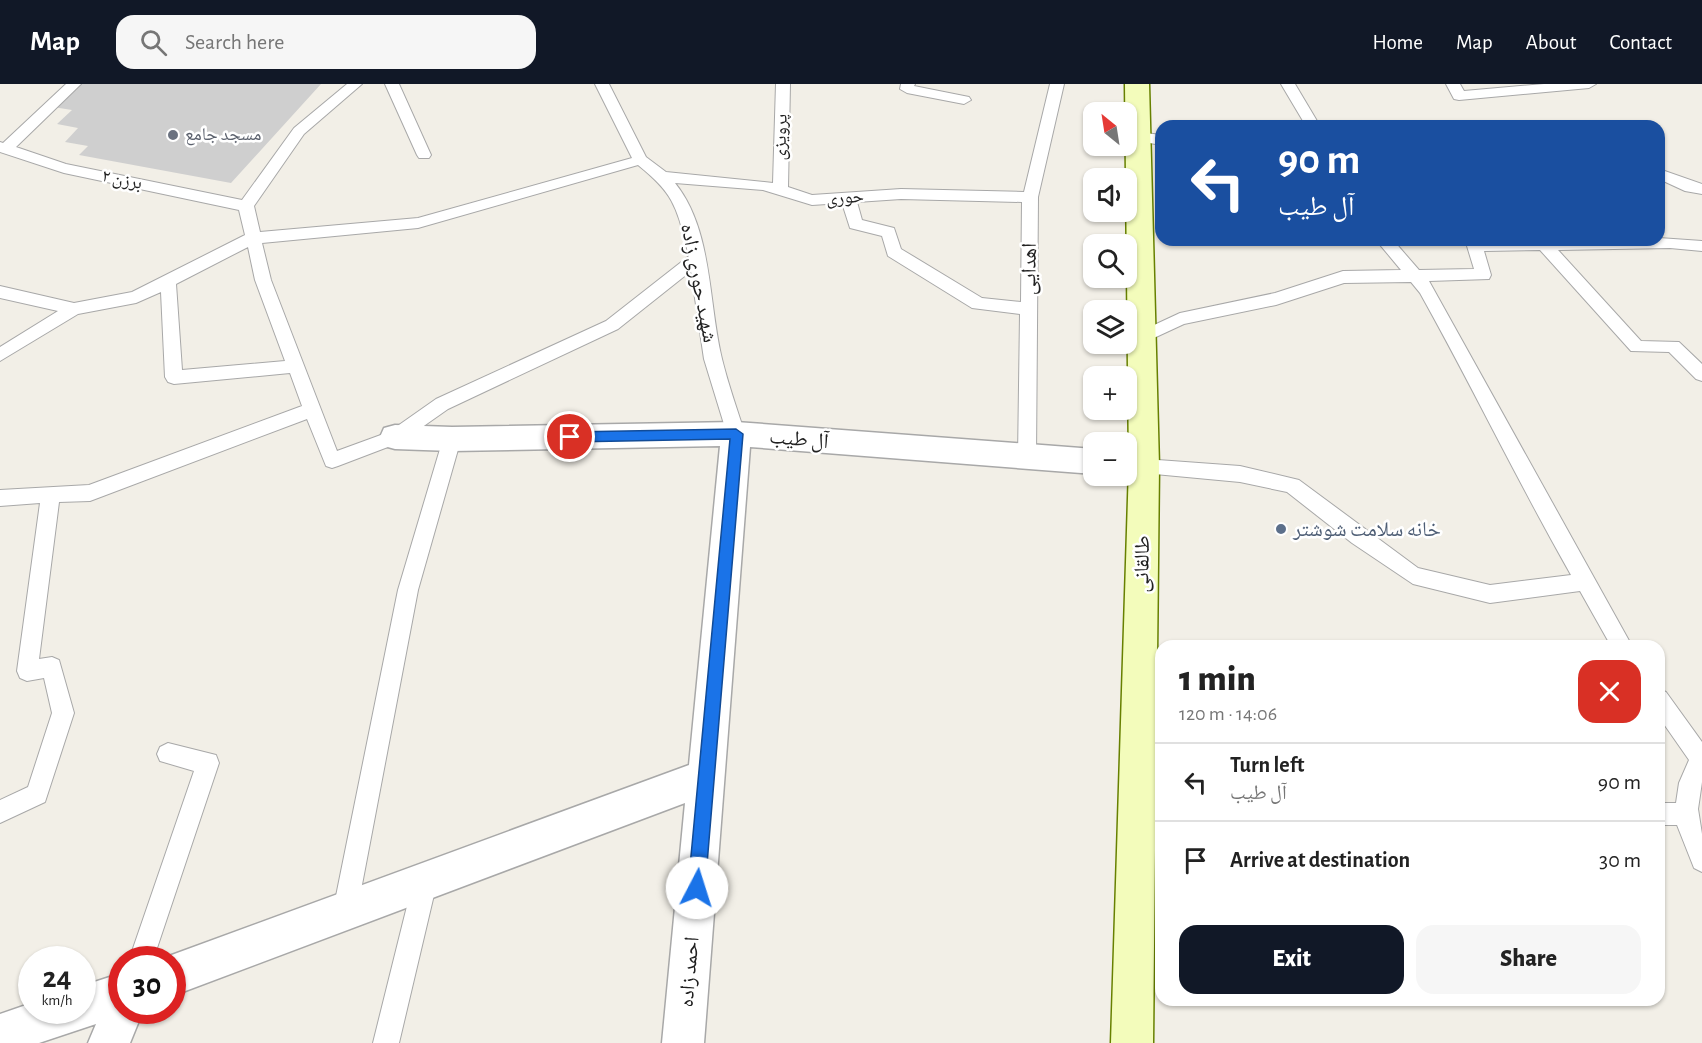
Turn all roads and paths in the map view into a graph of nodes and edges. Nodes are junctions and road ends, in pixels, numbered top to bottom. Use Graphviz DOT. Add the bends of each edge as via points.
graph roads {
  1 [pos="74,84"];
  2 [pos="355,84"];
  3 [pos="392,84"];
  4 [pos="602,84"];
  5 [pos="783,84"];
  6 [pos="908,84"];
  7 [pos="1057,84"];
  8 [pos="1137,84"];
  9 [pos="1288,84"];
  10 [pos="1453,84"];
  11 [pos="1589,84"];
  12 [pos="964,100"];
  13 [pos="1309,120"];
  14 [pos="1150,139"];
  15 [pos="3,148"];
  16 [pos="424,154"];
  17 [pos="640,160"];
  18 [pos="1665,175"];
  19 [pos="662,177"];
  20 [pos="1702,189"];
  21 [pos="780,190"];
  22 [pos="1030,197"];
  23 [pos="848,198"];
  24 [pos="246,206"];
  25 [pos="253,238"];
  26 [pos="1665,243"];
  27 [pos="1389,246"];
  28 [pos="1475,246"];
  29 [pos="1545,246"];
  30 [pos="1702,246"];
  31 [pos="697,258"];
  32 [pos="1416,277"];
  33 [pos="168,281"];
  34 [pos="0,292"];
  35 [pos="74,309"];
  36 [pos="1028,309"];
  37 [pos="1143,337"];
  38 [pos="0,355"];
  39 [pos="297,366"];
  40 [pos="1702,374"];
  41 [pos="313,409"];
  42 [pos="736,434"];
  43 [pos="1137,434"];
  44 [pos="395,437"];
  45 [pos="452,439"];
  46 [pos="1027,457"];
  47 [pos="1083,461"];
  48 [pos="1137,466"];
  49 [pos="1135,486"];
  50 [pos="51,495"];
  51 [pos="0,498"];
  52 [pos="1584,582"];
  53 [pos="1618,640"];
  54 [pos="1665,707"];
  55 [pos="168,754"];
  56 [pos="1702,758"];
  57 [pos="706,777"];
  58 [pos="0,812"];
  59 [pos="1665,814"];
  60 [pos="1686,814"];
  61 [pos="1702,860"];
  62 [pos="425,882"];
  63 [pos="345,911"];
  64 [pos="146,946"];
  65 [pos="186,970"];
  66 [pos="33,1024"];
  67 [pos="117,1024"];
  68 [pos="0,1035"];
  69 [pos="110,1043"];
  70 [pos="386,1043"];
  71 [pos="683,1043"];
  72 [pos="1132,1043"];
  1 -- 15 [label="lane"];
  2 -- 24 [label="lane" via="299,131"];
  3 -- 16 [label="lane"];
  4 -- 17 [label="lane, شهید حوری زاده"];
  5 -- 21 [label="lane, پرویزی"];
  6 -- 12 [label="lane" via="907,88"];
  7 -- 22 [label="lane, اهدایی"];
  8 -- 14 [label="main road, طالقانی"];
  9 -- 13 [label="lane"];
  10 -- 11 [label="lane" via="1459,96"];
  14 -- 37 [label="main road, طالقانی"];
  15 -- 24 [label="lane, برزن ۲" via="64,168"];
  17 -- 19 [label="lane, شهید حوری زاده"];
  17 -- 25 [label="lane" via="418,223"];
  18 -- 20 [label="lane" via="1676,178 1688,189"];
  19 -- 21 [label="lane, حوری" via="764,185"];
  19 -- 31 [label="lane, شهید حوری زاده" via="682,202"];
  21 -- 23 [label="lane, حوری" via="813,200"];
  22 -- 23 [label="lane, حوری" via="901,194"];
  22 -- 36 [label="lane, اهدایی"];
  23 -- 36 [label="lane" via="855,224 889,232 894,252 969,299 978,304"];
  24 -- 25 [label="lane"];
  25 -- 33 [label="lane"];
  25 -- 39 [label="lane" via="263,280"];
  26 -- 30 [label="lane"];
  27 -- 32 [label="lane"];
  28 -- 32 [label="lane" via="1483,275"];
  29 -- 40 [label="lane" via="1637,347 1673,346"];
  31 -- 42 [label="lane, شهید حوری زاده" via="713,359"];
  31 -- 44 [label="lane" via="612,325 442,404"];
  32 -- 37 [label="lane" via="1343,277 1276,299 1180,319"];
  32 -- 52 [label="lane" via="1471,369"];
  33 -- 35 [label="lane" via="136,297"];
  33 -- 39 [label="lane" via="174,377"];
  34 -- 35 [label="lane"];
  35 -- 38 [label="lane"];
  36 -- 46 [label="lane, اهدایی"];
  37 -- 43 [label="main road, طالقانی"];
  39 -- 41 [label="lane"];
  41 -- 44 [label="lane" via="332,461"];
  41 -- 50 [label="lane" via="90,493"];
  42 -- 45 [label="street, آل طیب"];
  42 -- 46 [label="street, آل طیب"];
  42 -- 57 [label="street, احمد زاده"];
  44 -- 45 [label="street, آل طیب"];
  45 -- 63 [label="lane" via="408,590"];
  46 -- 47 [label="street, آل طیب"];
  48 -- 52 [label="lane" via="1240,474 1292,485 1413,575 1490,594"];
  49 -- 72 [label="main road, طالقانی"];
  50 -- 51 [label="lane"];
  50 -- 58 [label="lane" via="27,671 52,667 63,713 37,794"];
  52 -- 53 [label="lane"];
  54 -- 56 [label="lane"];
  55 -- 64 [label="lane" via="208,763"];
  56 -- 60 [label="lane" via="1688,783"];
  57 -- 62 [label="street"];
  57 -- 71 [label="street, احمد زاده"];
  59 -- 60 [label="lane"];
  60 -- 61 [label="lane"];
  62 -- 63 [label="street"];
  62 -- 70 [label="lane"];
  63 -- 65 [label="street"];
  66 -- 68 [label="street"];
  67 -- 69 [label="street"];
}
